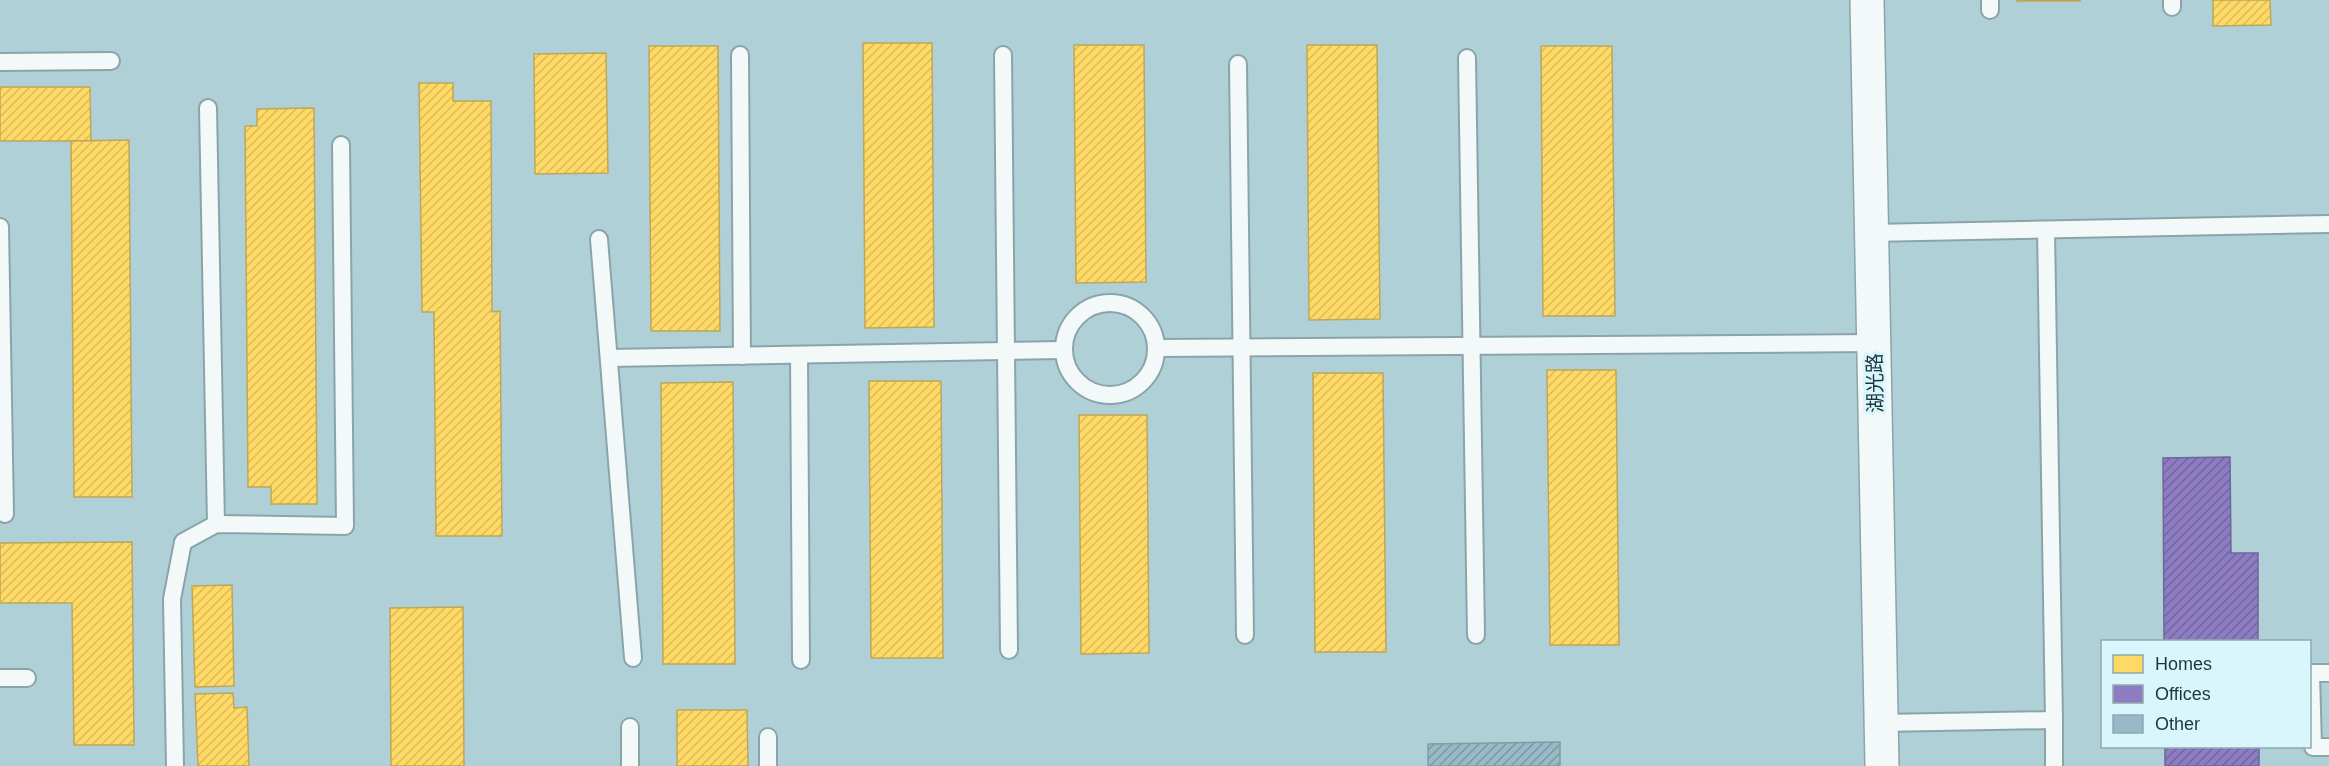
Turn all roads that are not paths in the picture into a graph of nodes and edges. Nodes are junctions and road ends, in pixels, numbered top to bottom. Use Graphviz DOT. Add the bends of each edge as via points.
graph roads {
  1 [pos="1867,0"];
  2 [pos="740,55"];
  3 [pos="1003,55"];
  4 [pos="1467,58"];
  5 [pos="111,61"];
  6 [pos="0,62"];
  7 [pos="1238,63"];
  8 [pos="208,108"];
  9 [pos="341,146"];
  10 [pos="2329,224"];
  11 [pos="0,227"];
  12 [pos="2046,230"];
  13 [pos="1871,233"];
  14 [pos="599,240"];
  15 [pos="1874,344"];
  16 [pos="1472,346"];
  17 [pos="1242,347"];
  18 [pos="1157,348"];
  19 [pos="1063,350"];
  20 [pos="1006,351"];
  21 [pos="799,355"];
  22 [pos="742,356"];
  23 [pos="609,358"];
  24 [pos="5,514"];
  25 [pos="216,524"];
  26 [pos="1476,634"];
  27 [pos="1245,635"];
  28 [pos="1009,651"];
  29 [pos="633,658"];
  30 [pos="801,660"];
  31 [pos="2329,673"];
  32 [pos="0,678"];
  33 [pos="27,678"];
  34 [pos="2054,720"];
  35 [pos="1881,723"];
  36 [pos="630,727"];
  37 [pos="768,737"];
  38 [pos="2329,747"];
  39 [pos="175,766"];
  40 [pos="630,766"];
  41 [pos="768,766"];
  42 [pos="1882,766"];
  43 [pos="2054,766"];
  1 -- 13 [label="street, 湖光路"];
  2 -- 22 [label="lane"];
  3 -- 20 [label="lane"];
  4 -- 16 [label="lane"];
  5 -- 6 [label="lane"];
  7 -- 17 [label="lane"];
  8 -- 25 [label="lane"];
  9 -- 25 [label="lane" via="345,526"];
  10 -- 12 [label="lane"];
  11 -- 24 [label="lane"];
  12 -- 13 [label="lane"];
  12 -- 34 [label="lane"];
  13 -- 15 [label="street, 湖光路"];
  14 -- 23 [label="lane"];
  15 -- 16 [label="lane"];
  15 -- 35 [label="street, 湖光路"];
  16 -- 17 [label="lane"];
  16 -- 26 [label="lane"];
  17 -- 18 [label="lane"];
  17 -- 27 [label="lane"];
  18 -- 19 [label="lane" via="1153,331 1143,317 1112,302 1097,304 1073,321"];
  18 -- 19 [label="lane" via="1146,380 1118,396 1101,396 1086,390 1074,379"];
  19 -- 20 [label="lane"];
  20 -- 21 [label="lane"];
  20 -- 28 [label="lane"];
  21 -- 22 [label="lane"];
  21 -- 30 [label="lane"];
  22 -- 23 [label="lane"];
  23 -- 29 [label="lane"];
  25 -- 39 [label="lane" via="183,542 172,599"];
  31 -- 38 [label="lane" via="2311,673 2313,747"];
  32 -- 33 [label="lane"];
  34 -- 35 [label="lane"];
  34 -- 43 [label="lane"];
  35 -- 42 [label="street, 湖光路"];
  36 -- 40 [label="lane"];
  37 -- 41 [label="lane"];
}
